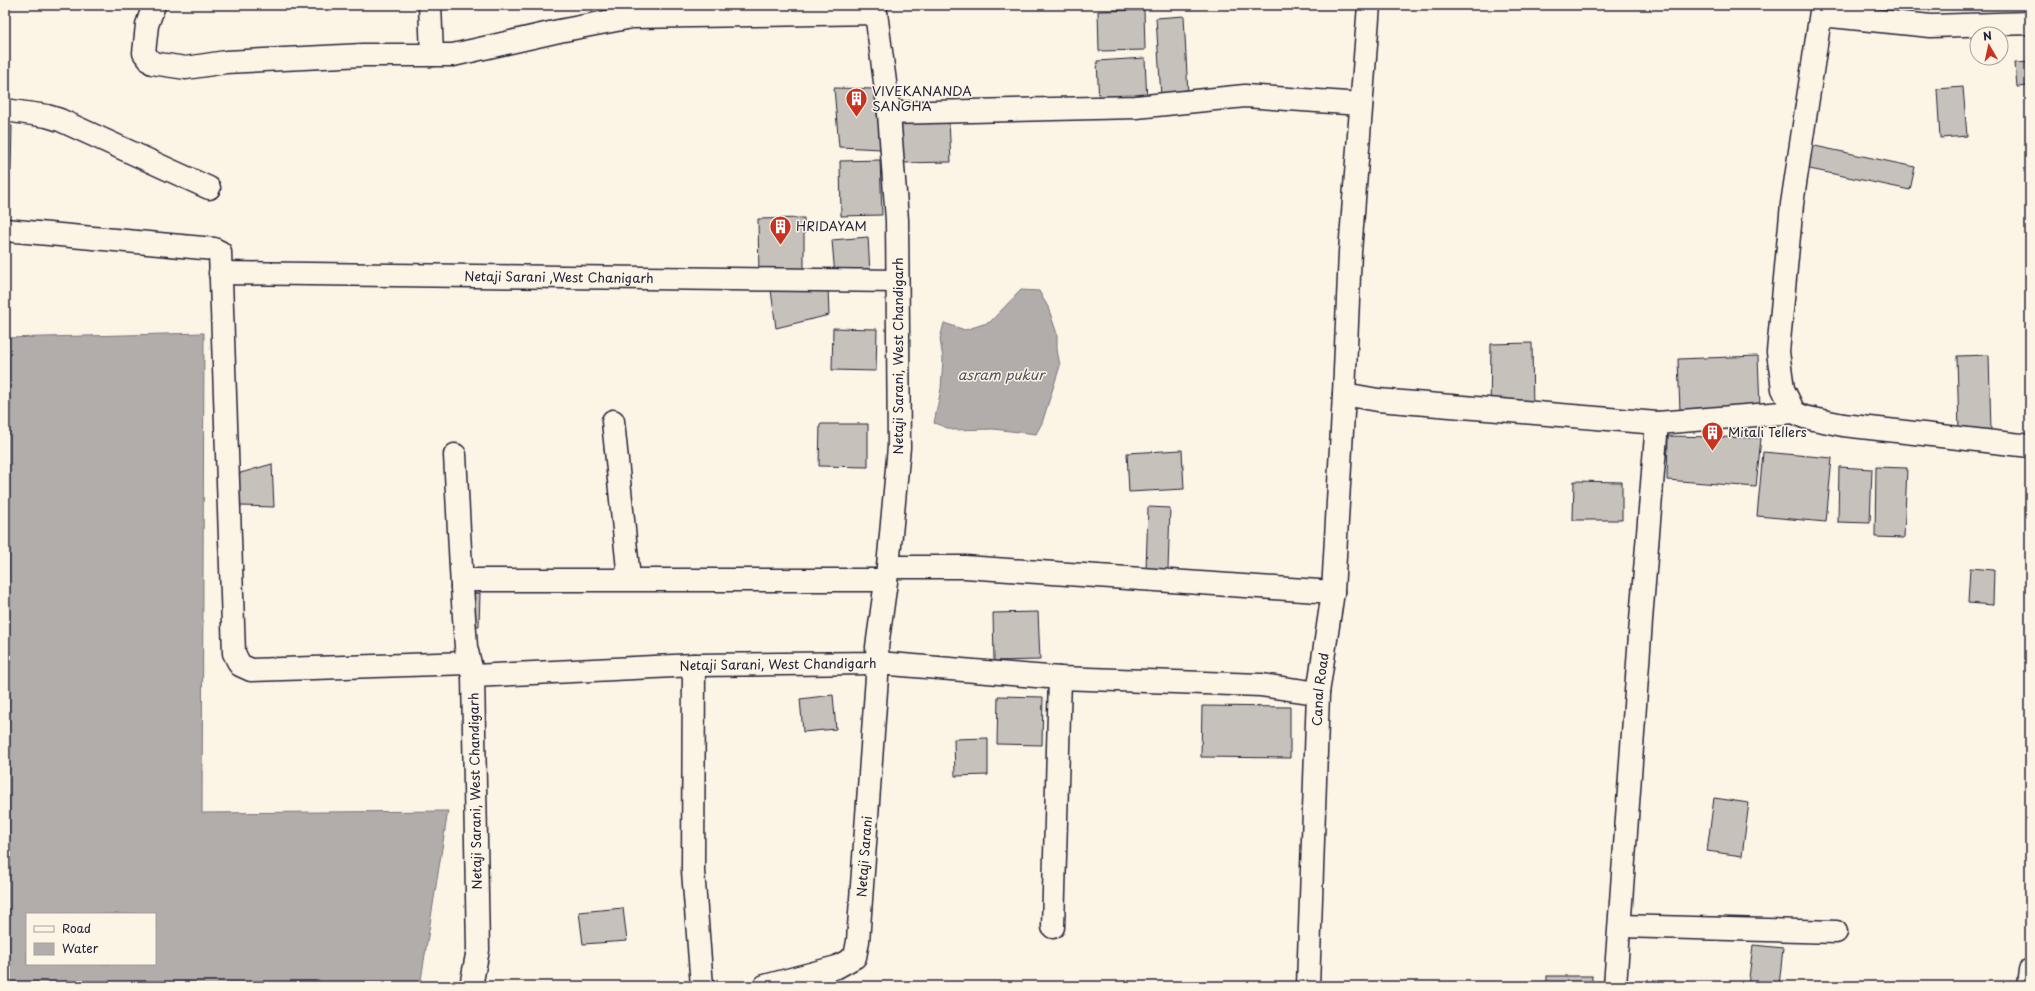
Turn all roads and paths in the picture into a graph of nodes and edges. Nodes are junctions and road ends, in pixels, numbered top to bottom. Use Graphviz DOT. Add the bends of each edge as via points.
graph roads {
  1 [pos="154,5"];
  2 [pos="430,5"];
  3 [pos="1369,5"];
  4 [pos="876,9"];
  5 [pos="1822,10"];
  6 [pos="2030,23"];
  7 [pos="432,55"];
  8 [pos="1361,104"];
  9 [pos="5,110"];
  10 [pos="889,113"];
  11 [pos="209,188"];
  12 [pos="5,230"];
  13 [pos="220,273"];
  14 [pos="897,281"];
  15 [pos="1344,394"];
  16 [pos="1794,412"];
  17 [pos="613,421"];
  18 [pos="1657,423"];
  19 [pos="2030,446"];
  20 [pos="455,455"];
  21 [pos="887,573"];
  22 [pos="629,579"];
  23 [pos="462,588"];
  24 [pos="1334,592"];
  25 [pos="878,662"];
  26 [pos="694,665"];
  27 [pos="471,669"];
  28 [pos="1060,678"];
  29 [pos="1318,693"];
  30 [pos="1620,926"];
  31 [pos="1053,927"];
  32 [pos="1836,932"];
  33 [pos="2030,970"];
  34 [pos="471,986"];
  35 [pos="702,986"];
  36 [pos="765,986"];
  37 [pos="1308,986"];
  38 [pos="1615,986"];
  39 [pos="2028,986"];
  1 -- 7 [label="street" via="147,25 144,53 152,63 186,68 226,62 363,55"];
  2 -- 7 [label="street"];
  3 -- 8 [label="street"];
  4 -- 7 [label="street" via="632,17 453,56"];
  4 -- 10 [label="street, Netaji Sarani, West Chandigarh"];
  5 -- 6 [label="street" via="1931,26"];
  5 -- 16 [label="street" via="1792,204 1778,352 1783,389"];
  8 -- 10 [label="street" via="1245,96 1136,107"];
  8 -- 15 [label="street, Canal Road" via="1350,252"];
  9 -- 11 [label="street" via="60,120"];
  10 -- 14 [label="street, Netaji Sarani, West Chandigarh" via="897,220"];
  12 -- 13 [label="street" via="214,249 220,252 222,258"];
  13 -- 14 [label="street, Netaji Sarani ,West Chanigarh"];
  13 -- 27 [label="street" via="234,653 240,665 251,670"];
  14 -- 21 [label="street, Netaji Sarani, West Chandigarh" via="899,447"];
  15 -- 18 [label="street" via="1378,400"];
  15 -- 24 [label="street, Canal Road"];
  16 -- 18 [label="street"];
  16 -- 19 [label="street" via="1804,418 1843,425"];
  17 -- 22 [label="street"];
  18 -- 30 [label="street"];
  20 -- 23 [label="street"];
  21 -- 22 [label="street"];
  21 -- 24 [label="street" via="965,567"];
  21 -- 25 [label="street, Netaji Sarani, West Chandigarh" via="877,647"];
  22 -- 23 [label="street" via="472,580 465,582"];
  23 -- 27 [label="street" via="466,648"];
  24 -- 29 [label="street, Canal Road"];
  25 -- 26 [label="street, Netaji Sarani, West Chandigarh"];
  25 -- 28 [label="street"];
  25 -- 36 [label="street, Netaji Sarani" via="858,941 854,957 837,967"];
  26 -- 27 [label="street, Netaji Sarani, West Chandigarh"];
  26 -- 35 [label="street" via="693,871"];
  27 -- 34 [label="street, Netaji Sarani, West Chandigarh" via="478,950"];
  28 -- 29 [label="street" via="1261,685"];
  28 -- 31 [label="street"];
  29 -- 37 [label="street, Canal Road"];
  30 -- 32 [label="street"];
  30 -- 38 [label="street"];
  33 -- 39 [label="street"];
}
